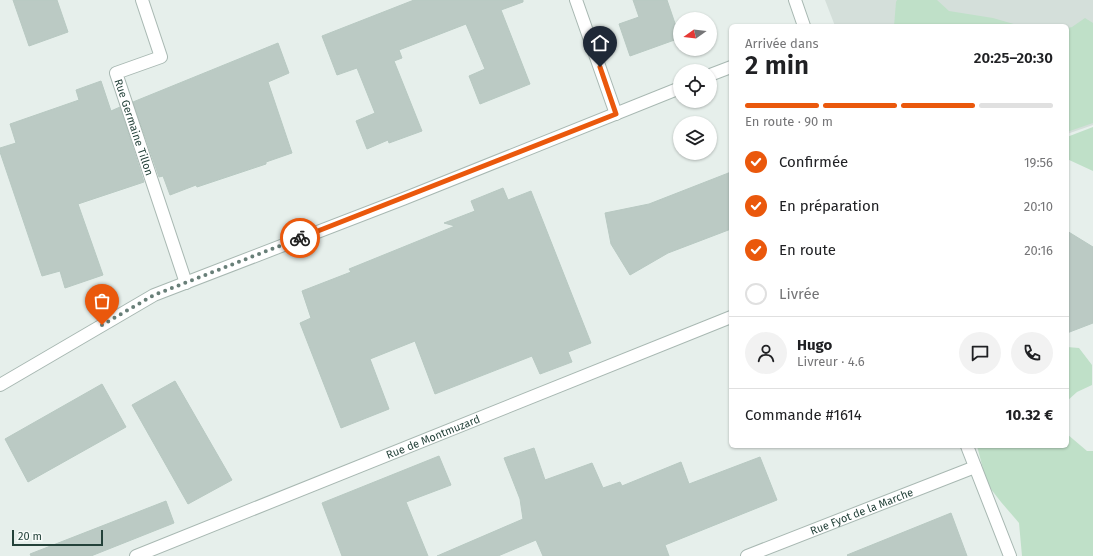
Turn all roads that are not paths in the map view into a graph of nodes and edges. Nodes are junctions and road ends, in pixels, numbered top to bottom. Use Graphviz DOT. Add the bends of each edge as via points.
graph roads {
  1 [pos="142,0"];
  2 [pos="576,0"];
  3 [pos="795,0"];
  4 [pos="803,24"];
  5 [pos="729,68"];
  6 [pos="717,72"];
  7 [pos="673,91"];
  8 [pos="616,114"];
  9 [pos="186,283"];
  10 [pos="729,318"];
  11 [pos="0,385"];
  12 [pos="968,448"];
  13 [pos="976,467"];
  14 [pos="136,556"];
  15 [pos="747,556"];
  16 [pos="1010,556"];
  1 -- 9 [label="street, Rue Germaine Tillon" via="161,57 116,73"];
  2 -- 8 [label="street"];
  3 -- 4 [label="street"];
  5 -- 6 [label="street"];
  7 -- 8 [label="street"];
  8 -- 9 [label="street"];
  9 -- 11 [label="street" via="154,295"];
  10 -- 14 [label="street, Rue de Montmuzard"];
  12 -- 13 [label="street"];
  13 -- 15 [label="street, Rue Fyot de la Marche"];
  13 -- 16 [label="street"];
}
